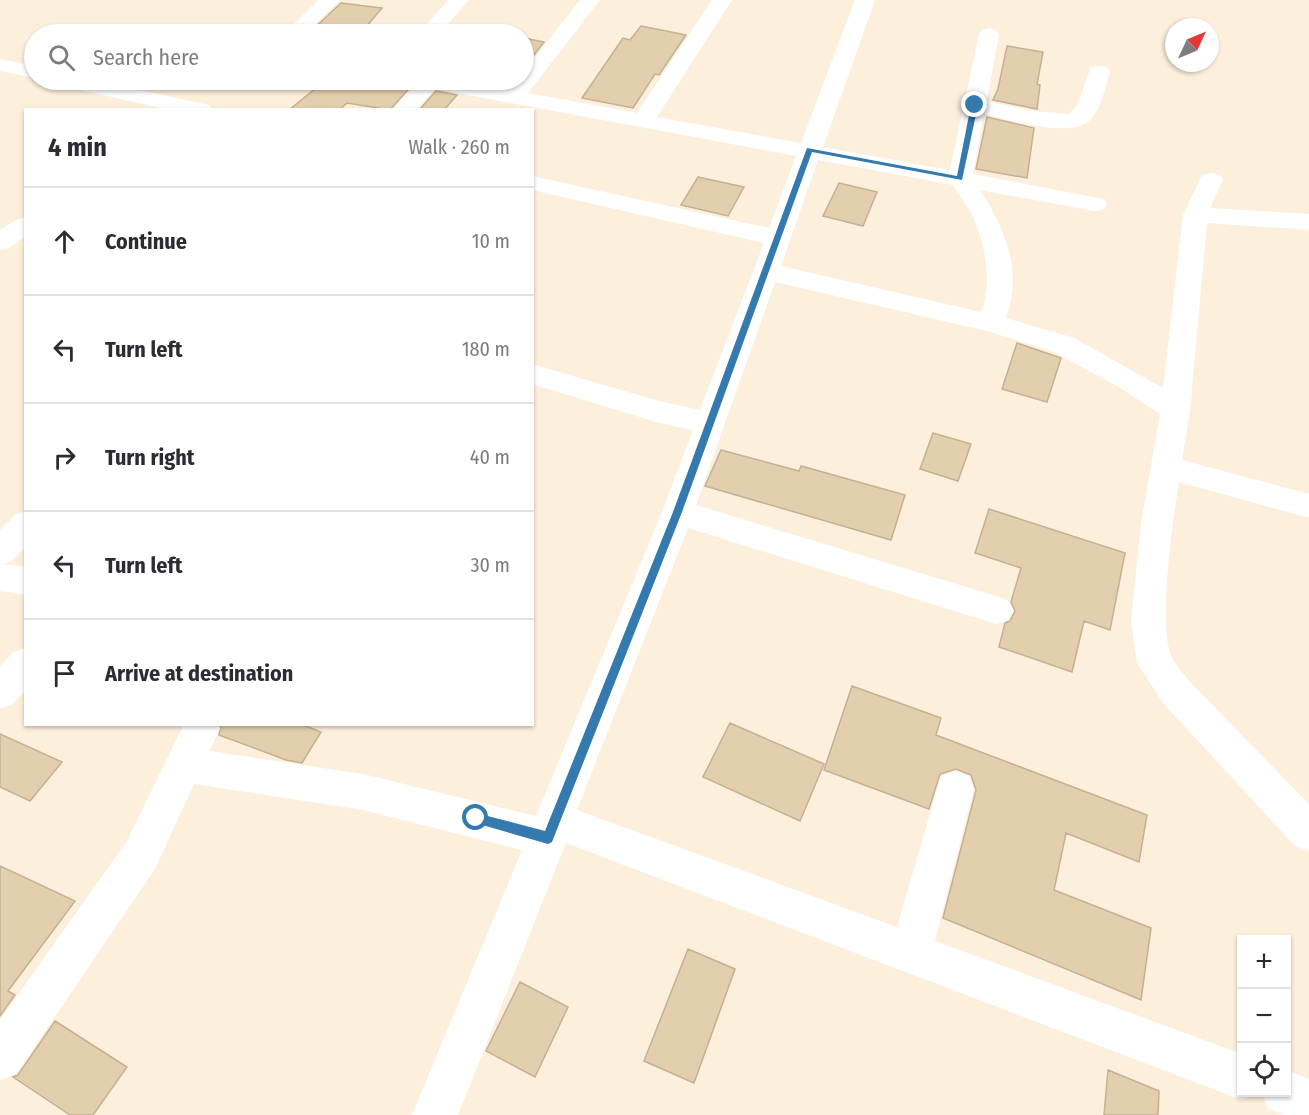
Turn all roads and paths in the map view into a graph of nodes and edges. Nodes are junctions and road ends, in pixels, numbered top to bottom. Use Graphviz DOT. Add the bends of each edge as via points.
graph roads {
  1 [pos="330,0"];
  2 [pos="459,0"];
  3 [pos="590,0"];
  4 [pos="722,0"];
  5 [pos="865,0"];
  6 [pos="305,24"];
  7 [pos="437,24"];
  8 [pos="989,34"];
  9 [pos="0,65"];
  10 [pos="24,70"];
  11 [pos="534,71"];
  12 [pos="1099,72"];
  13 [pos="112,90"];
  14 [pos="136,90"];
  15 [pos="418,90"];
  16 [pos="478,90"];
  17 [pos="519,90"];
  18 [pos="126,93"];
  19 [pos="514,97"];
  20 [pos="975,105"];
  21 [pos="192,108"];
  22 [pos="405,108"];
  23 [pos="644,120"];
  24 [pos="810,150"];
  25 [pos="960,178"];
  26 [pos="1211,180"];
  27 [pos="534,183"];
  28 [pos="1095,204"];
  29 [pos="1195,215"];
  30 [pos="0,217"];
  31 [pos="1309,222"];
  32 [pos="24,225"];
  33 [pos="24,226"];
  34 [pos="778,238"];
  35 [pos="0,242"];
  36 [pos="766,271"];
  37 [pos="990,323"];
  38 [pos="534,375"];
  39 [pos="1175,410"];
  40 [pos="710,423"];
  41 [pos="1166,467"];
  42 [pos="1309,506"];
  43 [pos="678,512"];
  44 [pos="24,526"];
  45 [pos="0,552"];
  46 [pos="0,577"];
  47 [pos="24,581"];
  48 [pos="996,610"];
  49 [pos="24,665"];
  50 [pos="0,693"];
  51 [pos="200,726"];
  52 [pos="184,765"];
  53 [pos="955,789"];
  54 [pos="551,829"];
  55 [pos="1309,832"];
  56 [pos="912,953"];
  57 [pos="0,1058"];
  58 [pos="1237,1075"];
  59 [pos="1291,1095"];
  60 [pos="1309,1102"];
  61 [pos="437,1114"];
  1 -- 6 [label="street"];
  2 -- 7 [label="street"];
  3 -- 11 [label="street"];
  4 -- 23 [label="street"];
  5 -- 24 [label="street"];
  8 -- 20 [label="street"];
  9 -- 10 [label="street"];
  12 -- 20 [label="street" via="1088,104 1076,120 1057,122"];
  13 -- 18 [label="street"];
  14 -- 18 [label="street"];
  15 -- 22 [label="street"];
  16 -- 19 [label="street"];
  17 -- 19 [label="street"];
  18 -- 21 [label="street"];
  19 -- 23 [label="street"];
  20 -- 25 [label="street"];
  23 -- 24 [label="street"];
  24 -- 25 [label="street"];
  24 -- 34 [label="street"];
  25 -- 28 [label="street"];
  25 -- 37 [label="street" via="985,216 994,247 1000,298"];
  26 -- 29 [label="street"];
  27 -- 34 [label="street"];
  29 -- 31 [label="street"];
  29 -- 39 [label="street"];
  30 -- 32 [label="street"];
  33 -- 35 [label="street"];
  34 -- 36 [label="street"];
  36 -- 37 [label="street"];
  36 -- 40 [label="street"];
  37 -- 39 [label="street" via="1064,345"];
  38 -- 40 [label="street" via="658,412"];
  39 -- 41 [label="street"];
  40 -- 43 [label="street"];
  41 -- 42 [label="street"];
  41 -- 55 [label="street" via="1148,622 1155,663 1176,692"];
  43 -- 48 [label="street"];
  43 -- 54 [label="street"];
  44 -- 45 [label="street"];
  46 -- 47 [label="street"];
  49 -- 50 [label="street"];
  51 -- 52 [label="street"];
  52 -- 54 [label="street" via="363,792 476,818"];
  52 -- 57 [label="street" via="141,855"];
  53 -- 56 [label="street"];
  54 -- 56 [label="street"];
  54 -- 61 [label="street"];
  56 -- 58 [label="street"];
  59 -- 60 [label="street"];
}
